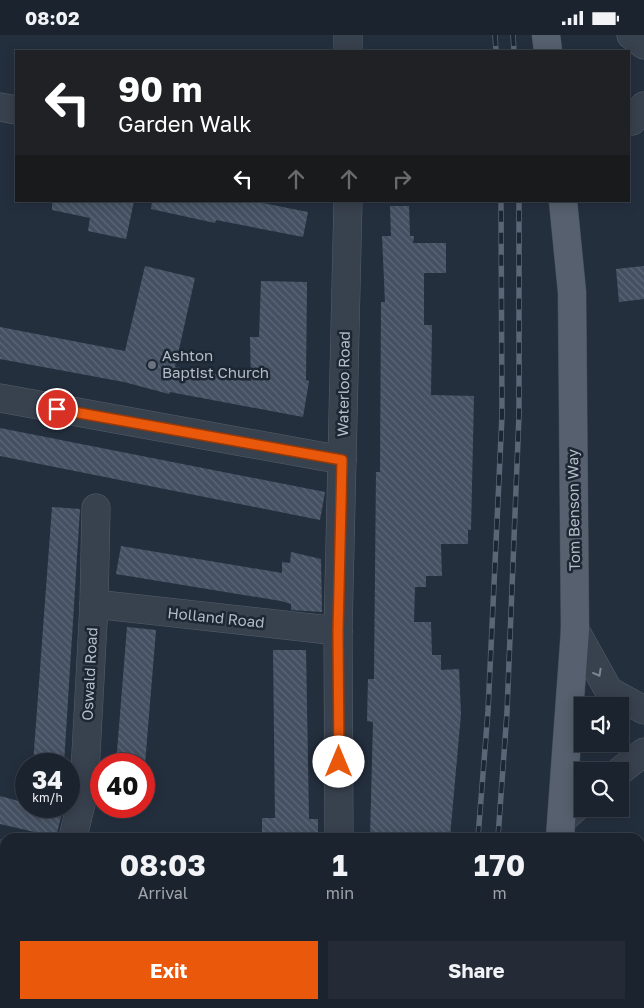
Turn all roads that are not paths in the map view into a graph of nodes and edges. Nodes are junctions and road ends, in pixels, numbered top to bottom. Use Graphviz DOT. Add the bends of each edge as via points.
graph roads {
  1 [pos="348,35"];
  2 [pos="546,35"];
  3 [pos="631,35"];
  4 [pos="644,45"];
  5 [pos="348,50"];
  6 [pos="548,50"];
  7 [pos="0,107"];
  8 [pos="15,111"];
  9 [pos="348,202"];
  10 [pos="563,202"];
  11 [pos="0,398"];
  12 [pos="342,460"];
  13 [pos="96,508"];
  14 [pos="94,604"];
  15 [pos="574,630"];
  16 [pos="338,631"];
  17 [pos="644,710"];
  18 [pos="644,752"];
  19 [pos="629,764"];
  20 [pos="568,819"];
  21 [pos="74,833"];
  22 [pos="339,833"];
  1 -- 5 [label="street"];
  2 -- 6 [label="main road"];
  3 -- 4 [label="street"];
  7 -- 8 [label="street"];
  9 -- 12 [label="street, Waterloo Road"];
  10 -- 15 [label="main road, Tom Benson Way" via="572,292"];
  11 -- 12 [label="street"];
  12 -- 16 [label="street, Waterloo Road"];
  13 -- 14 [label="street, Oswald Road"];
  14 -- 16 [label="street, Holland Road"];
  14 -- 21 [label="street, Oswald Road" via="84,791"];
  15 -- 17 [label="street, one-way" via="609,691"];
  15 -- 20 [label="main road, Tom Benson Way"];
  16 -- 22 [label="street, Waterloo Road"];
  18 -- 19 [label="street"];
}
